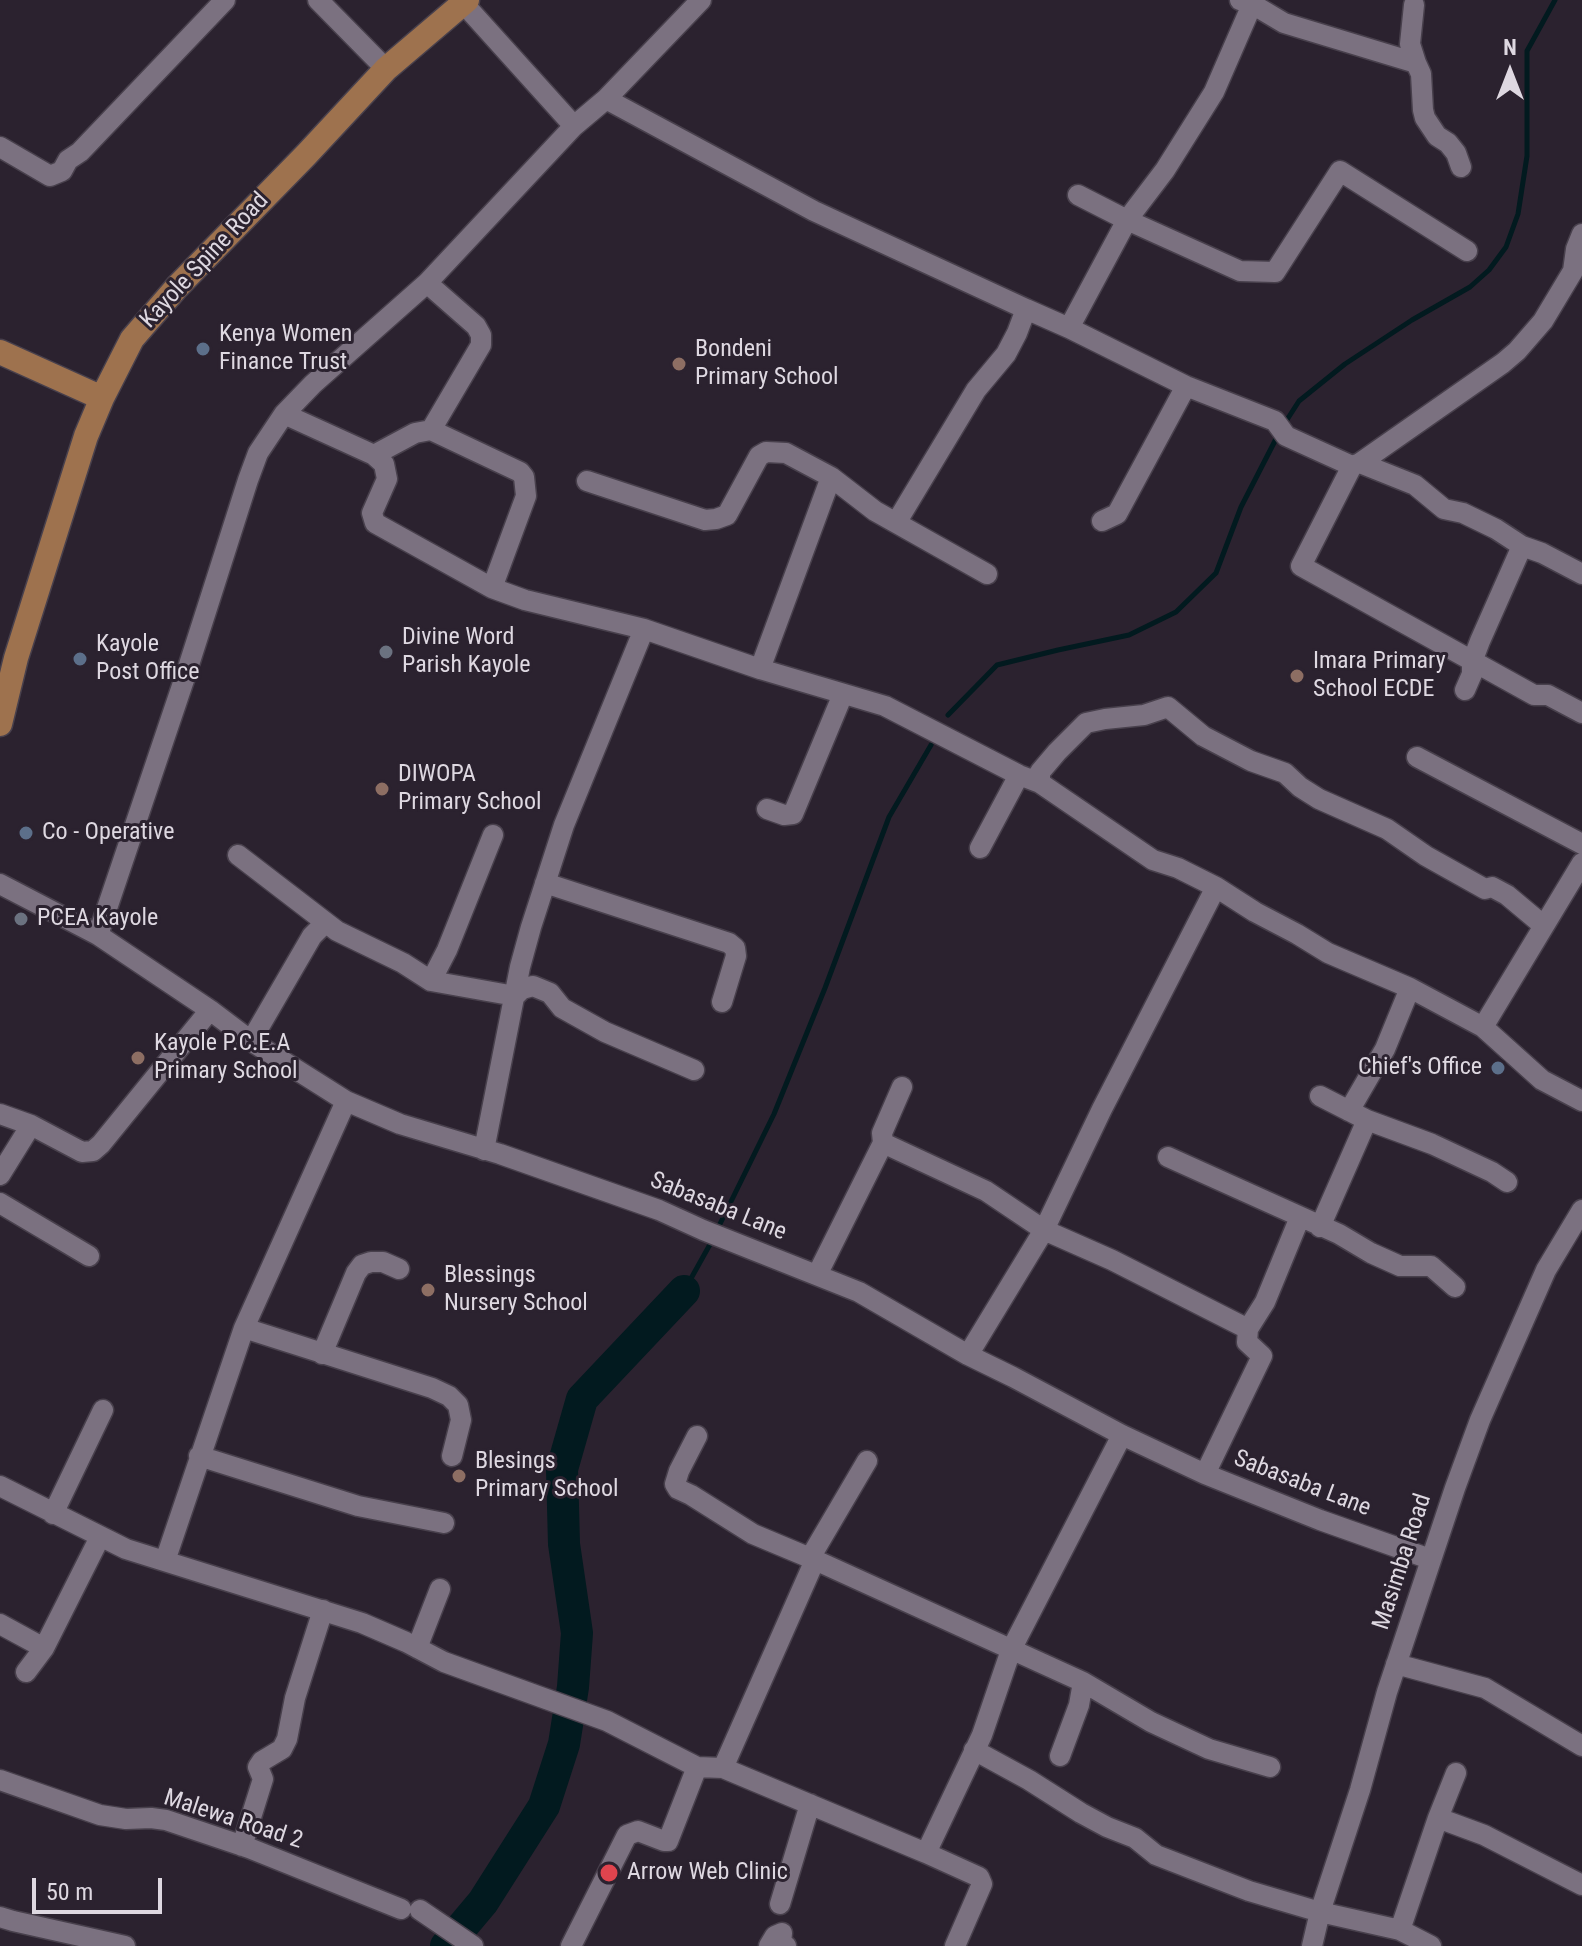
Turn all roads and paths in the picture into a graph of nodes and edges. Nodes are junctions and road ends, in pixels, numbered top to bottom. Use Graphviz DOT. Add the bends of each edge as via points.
graph roads {
  1 [pos="225,0"];
  2 [pos="318,0"];
  3 [pos="701,0"];
  4 [pos="1249,1"];
  5 [pos="466,2"];
  6 [pos="1414,5"];
  7 [pos="1416,63"];
  8 [pos="386,69"];
  9 [pos="606,99"];
  10 [pos="574,126"];
  11 [pos="0,147"];
  12 [pos="1461,167"];
  13 [pos="1078,195"];
  14 [pos="1127,220"];
  15 [pos="1582,234"];
  16 [pos="1467,251"];
  17 [pos="427,283"];
  18 [pos="1026,309"];
  19 [pos="1069,328"];
  20 [pos="0,352"];
  21 [pos="1186,386"];
  22 [pos="102,398"];
  23 [pos="284,414"];
  24 [pos="431,430"];
  25 [pos="374,455"];
  26 [pos="1356,465"];
  27 [pos="831,477"];
  28 [pos="587,481"];
  29 [pos="1102,521"];
  30 [pos="896,523"];
  31 [pos="1522,546"];
  32 [pos="987,574"];
  33 [pos="1582,574"];
  34 [pos="492,588"];
  35 [pos="644,629"];
  36 [pos="1472,662"];
  37 [pos="760,669"];
  38 [pos="1465,690"];
  39 [pos="843,694"];
  40 [pos="1582,713"];
  41 [pos="0,724"];
  42 [pos="1417,757"];
  43 [pos="1019,775"];
  44 [pos="1040,783"];
  45 [pos="767,809"];
  46 [pos="493,835"];
  47 [pos="1582,844"];
  48 [pos="980,848"];
  49 [pos="238,855"];
  50 [pos="1582,863"];
  51 [pos="545,883"];
  52 [pos="0,884"];
  53 [pos="1216,887"];
  54 [pos="325,923"];
  55 [pos="1544,926"];
  56 [pos="98,935"];
  57 [pos="431,981"];
  58 [pos="1410,988"];
  59 [pos="515,996"];
  60 [pos="722,1002"];
  61 [pos="210,1010"];
  62 [pos="1483,1027"];
  63 [pos="251,1041"];
  64 [pos="694,1070"];
  65 [pos="902,1087"];
  66 [pos="1320,1096"];
  67 [pos="346,1101"];
  68 [pos="1582,1101"];
  69 [pos="0,1114"];
  70 [pos="1358,1116"];
  71 [pos="31,1125"];
  72 [pos="883,1143"];
  73 [pos="484,1150"];
  74 [pos="1168,1157"];
  75 [pos="0,1175"];
  76 [pos="1507,1182"];
  77 [pos="0,1203"];
  78 [pos="1582,1210"];
  79 [pos="1300,1217"];
  80 [pos="1320,1227"];
  81 [pos="1044,1230"];
  82 [pos="89,1256"];
  83 [pos="399,1269"];
  84 [pos="817,1275"];
  85 [pos="1455,1287"];
  86 [pos="244,1328"];
  87 [pos="1248,1329"];
  88 [pos="322,1354"];
  89 [pos="968,1355"];
  90 [pos="103,1410"];
  91 [pos="1122,1435"];
  92 [pos="697,1436"];
  93 [pos="199,1456"];
  94 [pos="452,1456"];
  95 [pos="867,1461"];
  96 [pos="1205,1474"];
  97 [pos="0,1486"];
  98 [pos="53,1514"];
  99 [pos="444,1523"];
  100 [pos="100,1537"];
  101 [pos="813,1559"];
  102 [pos="1430,1559"];
  103 [pos="165,1561"];
  104 [pos="440,1589"];
  105 [pos="323,1610"];
  106 [pos="0,1624"];
  107 [pos="44,1648"];
  108 [pos="417,1648"];
  109 [pos="1011,1650"];
  110 [pos="1396,1664"];
  111 [pos="26,1672"];
  112 [pos="1083,1682"];
  113 [pos="1582,1746"];
  114 [pos="974,1750"];
  115 [pos="1060,1756"];
  116 [pos="697,1767"];
  117 [pos="1270,1767"];
  118 [pos="723,1768"];
  119 [pos="1456,1773"];
  120 [pos="0,1780"];
  121 [pos="810,1804"];
  122 [pos="1438,1818"];
  123 [pos="242,1846"];
  124 [pos="926,1853"];
  125 [pos="1582,1885"];
  126 [pos="780,1904"];
  127 [pos="1320,1912"];
  128 [pos="0,1917"];
  129 [pos="1400,1930"];
  130 [pos="469,1944"];
  131 [pos="125,1946"];
  132 [pos="571,1946"];
  133 [pos="769,1946"];
  134 [pos="786,1946"];
  135 [pos="955,1946"];
  136 [pos="1312,1946"];
  137 [pos="1431,1946"];
  1 -- 11 [label="street" via="62,171 50,176"];
  2 -- 8 [label="street"];
  3 -- 9 [label="street"];
  4 -- 7 [label="street" via="1284,23"];
  4 -- 14 [label="street" via="1214,92"];
  5 -- 8 [label="main road, Kayole Spine Road"];
  5 -- 10 [label="street"];
  6 -- 7 [label="street" via="1410,36"];
  7 -- 12 [label="street" via="1425,118 1456,153"];
  8 -- 22 [label="main road, Kayole Spine Road" via="168,297 132,339"];
  9 -- 10 [label="street"];
  9 -- 18 [label="street" via="814,211"];
  10 -- 17 [label="street"];
  13 -- 14 [label="street"];
  14 -- 16 [label="street" via="1240,271 1275,272 1340,171"];
  14 -- 19 [label="street"];
  15 -- 26 [label="street" via="1573,271 1543,321 1517,351"];
  17 -- 23 [label="street"];
  17 -- 24 [label="street" via="481,335 478,352"];
  18 -- 19 [label="street"];
  18 -- 30 [label="street" via="1006,354 976,390"];
  19 -- 21 [label="street"];
  20 -- 22 [label="main road"];
  21 -- 26 [label="street"];
  21 -- 29 [label="street" via="1117,514"];
  22 -- 41 [label="main road, Kayole Spine Road" via="16,658"];
  23 -- 25 [label="street"];
  23 -- 56 [label="street" via="258,453 248,480"];
  24 -- 25 [label="street"];
  24 -- 34 [label="street" via="524,477 526,496"];
  25 -- 34 [label="street" via="384,464 387,479 372,513 375,523"];
  26 -- 31 [label="street" via="1415,485 1444,509 1463,513"];
  26 -- 36 [label="street" via="1301,566"];
  27 -- 28 [label="street" via="786,453 766,452 727,515 705,520"];
  27 -- 30 [label="street"];
  27 -- 37 [label="street"];
  30 -- 32 [label="street"];
  31 -- 33 [label="street"];
  31 -- 36 [label="street"];
  34 -- 35 [label="street"];
  35 -- 37 [label="street"];
  35 -- 51 [label="street"];
  36 -- 38 [label="street"];
  36 -- 40 [label="street"];
  37 -- 39 [label="street"];
  39 -- 43 [label="street" via="885,706"];
  39 -- 45 [label="street" via="793,814"];
  42 -- 47 [label="street"];
  43 -- 44 [label="street"];
  43 -- 48 [label="street"];
  44 -- 53 [label="street" via="1153,860"];
  44 -- 55 [label="street" via="1040,772 1086,723 1168,707 1203,736 1285,773 1319,799 1387,829 1485,889 1507,895"];
  46 -- 57 [label="street"];
  49 -- 54 [label="street"];
  50 -- 55 [label="street"];
  51 -- 59 [label="street"];
  51 -- 60 [label="street" via="729,943 736,956"];
  52 -- 56 [label="street, Sabasaba Lane"];
  53 -- 58 [label="street" via="1328,953"];
  53 -- 81 [label="street"];
  54 -- 57 [label="street"];
  54 -- 63 [label="street" via="312,936"];
  55 -- 62 [label="street"];
  56 -- 61 [label="street, Sabasaba Lane"];
  57 -- 59 [label="street"];
  58 -- 62 [label="street"];
  58 -- 70 [label="street"];
  59 -- 64 [label="street" via="533,986 550,993 562,1008 605,1032"];
  59 -- 73 [label="street"];
  61 -- 63 [label="street, Sabasaba Lane"];
  61 -- 71 [label="street" via="93,1151 82,1152"];
  62 -- 68 [label="street" via="1542,1080"];
  63 -- 67 [label="street, Sabasaba Lane"];
  65 -- 72 [label="street" via="882,1133"];
  66 -- 70 [label="street"];
  67 -- 73 [label="street, Sabasaba Lane"];
  67 -- 86 [label="street"];
  69 -- 71 [label="street"];
  70 -- 76 [label="street" via="1432,1144"];
  70 -- 80 [label="street"];
  71 -- 75 [label="street"];
  72 -- 81 [label="street" via="986,1191"];
  72 -- 84 [label="street"];
  73 -- 84 [label="street, Sabasaba Lane" via="659,1210"];
  74 -- 79 [label="street"];
  77 -- 82 [label="street"];
  78 -- 102 [label="street, Masimba Road" via="1546,1270 1515,1339"];
  79 -- 80 [label="street"];
  79 -- 87 [label="street" via="1265,1302"];
  80 -- 85 [label="street" via="1400,1266 1431,1266"];
  81 -- 87 [label="street"];
  81 -- 89 [label="street"];
  83 -- 88 [label="street" via="383,1262 362,1265"];
  84 -- 89 [label="street, Sabasaba Lane" via="859,1292"];
  86 -- 88 [label="street"];
  86 -- 93 [label="street"];
  87 -- 96 [label="street" via="1247,1342 1262,1356"];
  88 -- 94 [label="street" via="449,1396 458,1405 461,1420"];
  89 -- 91 [label="street, Sabasaba Lane"];
  90 -- 98 [label="street"];
  91 -- 96 [label="street, Sabasaba Lane"];
  91 -- 109 [label="street"];
  92 -- 101 [label="street" via="675,1480 678,1489 753,1534"];
  93 -- 99 [label="street" via="358,1506"];
  93 -- 103 [label="street"];
  95 -- 101 [label="street"];
  96 -- 102 [label="street, Sabasaba Lane"];
  97 -- 98 [label="street"];
  98 -- 100 [label="street"];
  100 -- 103 [label="street"];
  100 -- 107 [label="street"];
  101 -- 109 [label="street"];
  101 -- 118 [label="street"];
  102 -- 110 [label="street, Masimba Road"];
  103 -- 105 [label="street"];
  104 -- 108 [label="street"];
  105 -- 108 [label="street"];
  105 -- 123 [label="street" via="287,1739 258,1767 263,1779"];
  106 -- 107 [label="street"];
  107 -- 111 [label="street"];
  108 -- 116 [label="street" via="607,1721"];
  109 -- 112 [label="street"];
  109 -- 114 [label="street"];
  110 -- 113 [label="street" via="1485,1688"];
  110 -- 127 [label="street, Masimba Road"];
  112 -- 115 [label="street"];
  112 -- 117 [label="street" via="1162,1728"];
  114 -- 124 [label="street"];
  114 -- 127 [label="street" via="1135,1838 1156,1855"];
  116 -- 118 [label="street"];
  116 -- 132 [label="street" via="668,1841 638,1831 627,1835"];
  118 -- 121 [label="street"];
  119 -- 122 [label="street"];
  120 -- 123 [label="street, Malewa Road 2" via="100,1815 166,1820"];
  121 -- 124 [label="street"];
  121 -- 126 [label="street"];
  122 -- 125 [label="street"];
  122 -- 129 [label="street"];
  123 -- 130 [label="street, Malewa Road 2" via="410,1910"];
  124 -- 135 [label="street" via="972,1873 982,1884"];
  127 -- 129 [label="street"];
  127 -- 136 [label="street, Masimba Road"];
  128 -- 131 [label="street"];
  129 -- 137 [label="street"];
  133 -- 134 [label="street" via="782,1933 781,1944"];
}
